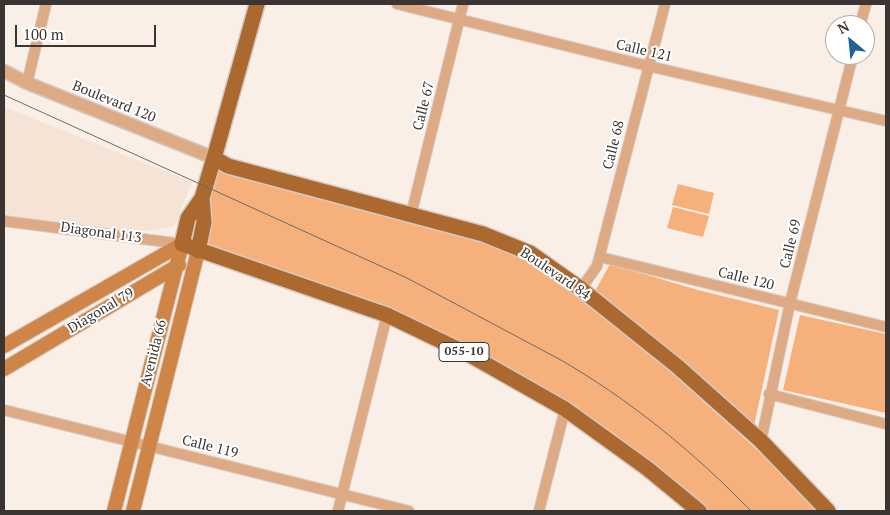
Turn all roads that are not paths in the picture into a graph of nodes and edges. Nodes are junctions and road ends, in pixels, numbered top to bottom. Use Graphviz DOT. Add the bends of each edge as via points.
graph roads {
  1 [pos="46,4"];
  2 [pos="257,4"];
  3 [pos="397,4"];
  4 [pos="463,4"];
  5 [pos="665,4"];
  6 [pos="460,19"];
  7 [pos="850,65"];
  8 [pos="648,66"];
  9 [pos="4,71"];
  10 [pos="27,83"];
  11 [pos="839,108"];
  12 [pos="886,121"];
  13 [pos="214,158"];
  14 [pos="202,198"];
  15 [pos="411,215"];
  16 [pos="4,220"];
  17 [pos="182,244"];
  18 [pos="198,251"];
  19 [pos="600,258"];
  20 [pos="175,267"];
  21 [pos="581,289"];
  22 [pos="790,304"];
  23 [pos="387,315"];
  24 [pos="886,327"];
  25 [pos="4,346"];
  26 [pos="4,369"];
  27 [pos="769,394"];
  28 [pos="566,409"];
  29 [pos="4,410"];
  30 [pos="886,424"];
  31 [pos="761,441"];
  32 [pos="131,442"];
  33 [pos="149,446"];
  34 [pos="342,494"];
  35 [pos="114,511"];
  36 [pos="134,511"];
  37 [pos="338,511"];
  38 [pos="409,511"];
  39 [pos="539,511"];
  40 [pos="699,511"];
  41 [pos="828,511"];
  1 -- 10 [label="street"];
  2 -- 13 [label="highway, Avenida 66"];
  3 -- 6 [label="street, Calle 121"];
  4 -- 6 [label="street, Calle 67"];
  5 -- 8 [label="street, Calle 68"];
  6 -- 8 [label="street, Calle 121"];
  6 -- 15 [label="street, Calle 67"];
  7 -- 11 [label="street, Calle 69"];
  8 -- 11 [label="street, Calle 121"];
  8 -- 19 [label="street, Calle 68"];
  9 -- 10 [label="street, Boulevard 120"];
  10 -- 13 [label="street, Boulevard 120"];
  11 -- 12 [label="street, Calle 121"];
  11 -- 22 [label="street, Calle 69"];
  13 -- 14 [label="highway, Avenida 66"];
  13 -- 15 [label="highway, Boulevard 84" via="228,166"];
  14 -- 17 [label="highway, Avenida 66" via="188,218"];
  14 -- 18 [label="highway, Avenida 66" via="204,222"];
  15 -- 21 [label="highway, Boulevard 84" via="508,243 530,253"];
  16 -- 17 [label="street, Diagonal 113"];
  17 -- 18 [label="highway, Diagonal 113"];
  17 -- 20 [label="main road, Avenida 66"];
  17 -- 25 [label="main road, Diagonal 79"];
  18 -- 20 [label="main road, Diagonal 79"];
  18 -- 23 [label="highway, 055-10"];
  18 -- 33 [label="main road, Avenida 66"];
  19 -- 21 [label="street, Calle 68" via="593,275"];
  19 -- 22 [label="street, Calle 120"];
  20 -- 26 [label="main road, Diagonal 79"];
  20 -- 32 [label="main road, Avenida 66"];
  21 -- 31 [label="highway, Boulevard 84" via="677,366"];
  22 -- 24 [label="street, Calle 120"];
  22 -- 27 [label="street, Calle 69"];
  23 -- 28 [label="highway, 055-10" via="470,355"];
  23 -- 34 [label="street"];
  27 -- 30 [label="street"];
  27 -- 31 [label="street, Calle 69"];
  28 -- 39 [label="street"];
  28 -- 40 [label="highway, 055-10"];
  29 -- 32 [label="street, Calle 119"];
  31 -- 41 [label="highway, Boulevard 84"];
  32 -- 33 [label="street, Calle 119"];
  32 -- 35 [label="main road, Avenida 66"];
  33 -- 34 [label="street, Calle 119"];
  33 -- 36 [label="main road, Avenida 66"];
  34 -- 37 [label="street"];
  34 -- 38 [label="street, Calle 119"];
}
